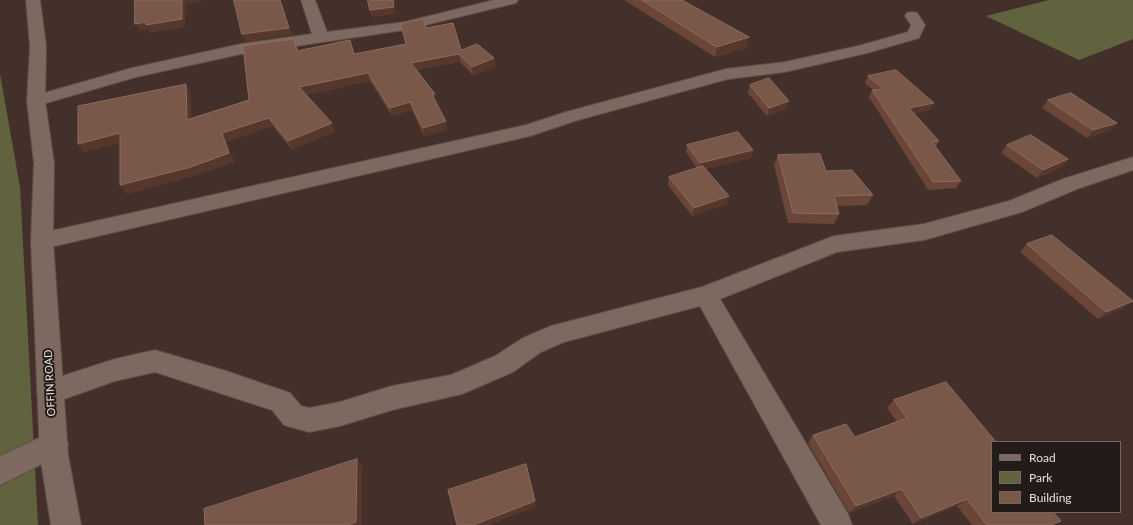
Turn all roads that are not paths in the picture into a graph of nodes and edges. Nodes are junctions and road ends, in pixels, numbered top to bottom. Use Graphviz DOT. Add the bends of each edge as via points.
graph roads {
  1 [pos="32,0"];
  2 [pos="308,0"];
  3 [pos="512,0"];
  4 [pos="912,16"];
  5 [pos="321,37"];
  6 [pos="36,101"];
  7 [pos="1133,164"];
  8 [pos="42,241"];
  9 [pos="706,295"];
  10 [pos="50,392"];
  11 [pos="54,444"];
  12 [pos="0,471"];
  13 [pos="66,525"];
  14 [pos="837,525"];
  1 -- 6 [label="street, OFFIN ROAD" via="38,46"];
  2 -- 5 [label="street"];
  3 -- 5 [label="street" via="405,26"];
  4 -- 8 [label="street" via="918,24 914,35 861,50 784,67 726,74 530,130"];
  5 -- 6 [label="street" via="241,49 132,73"];
  6 -- 8 [label="street, OFFIN ROAD" via="44,163"];
  7 -- 9 [label="street" via="1070,184 1016,206 924,232 834,244"];
  8 -- 10 [label="street, OFFIN ROAD"];
  9 -- 10 [label="street" via="560,332 532,345 504,364 453,386 392,398 340,414 309,420 293,416 281,402 155,361 115,370"];
  9 -- 14 [label="street"];
  10 -- 11 [label="street, OFFIN ROAD"];
  11 -- 12 [label="street"];
  11 -- 13 [label="street, OFFIN ROAD"];
}
